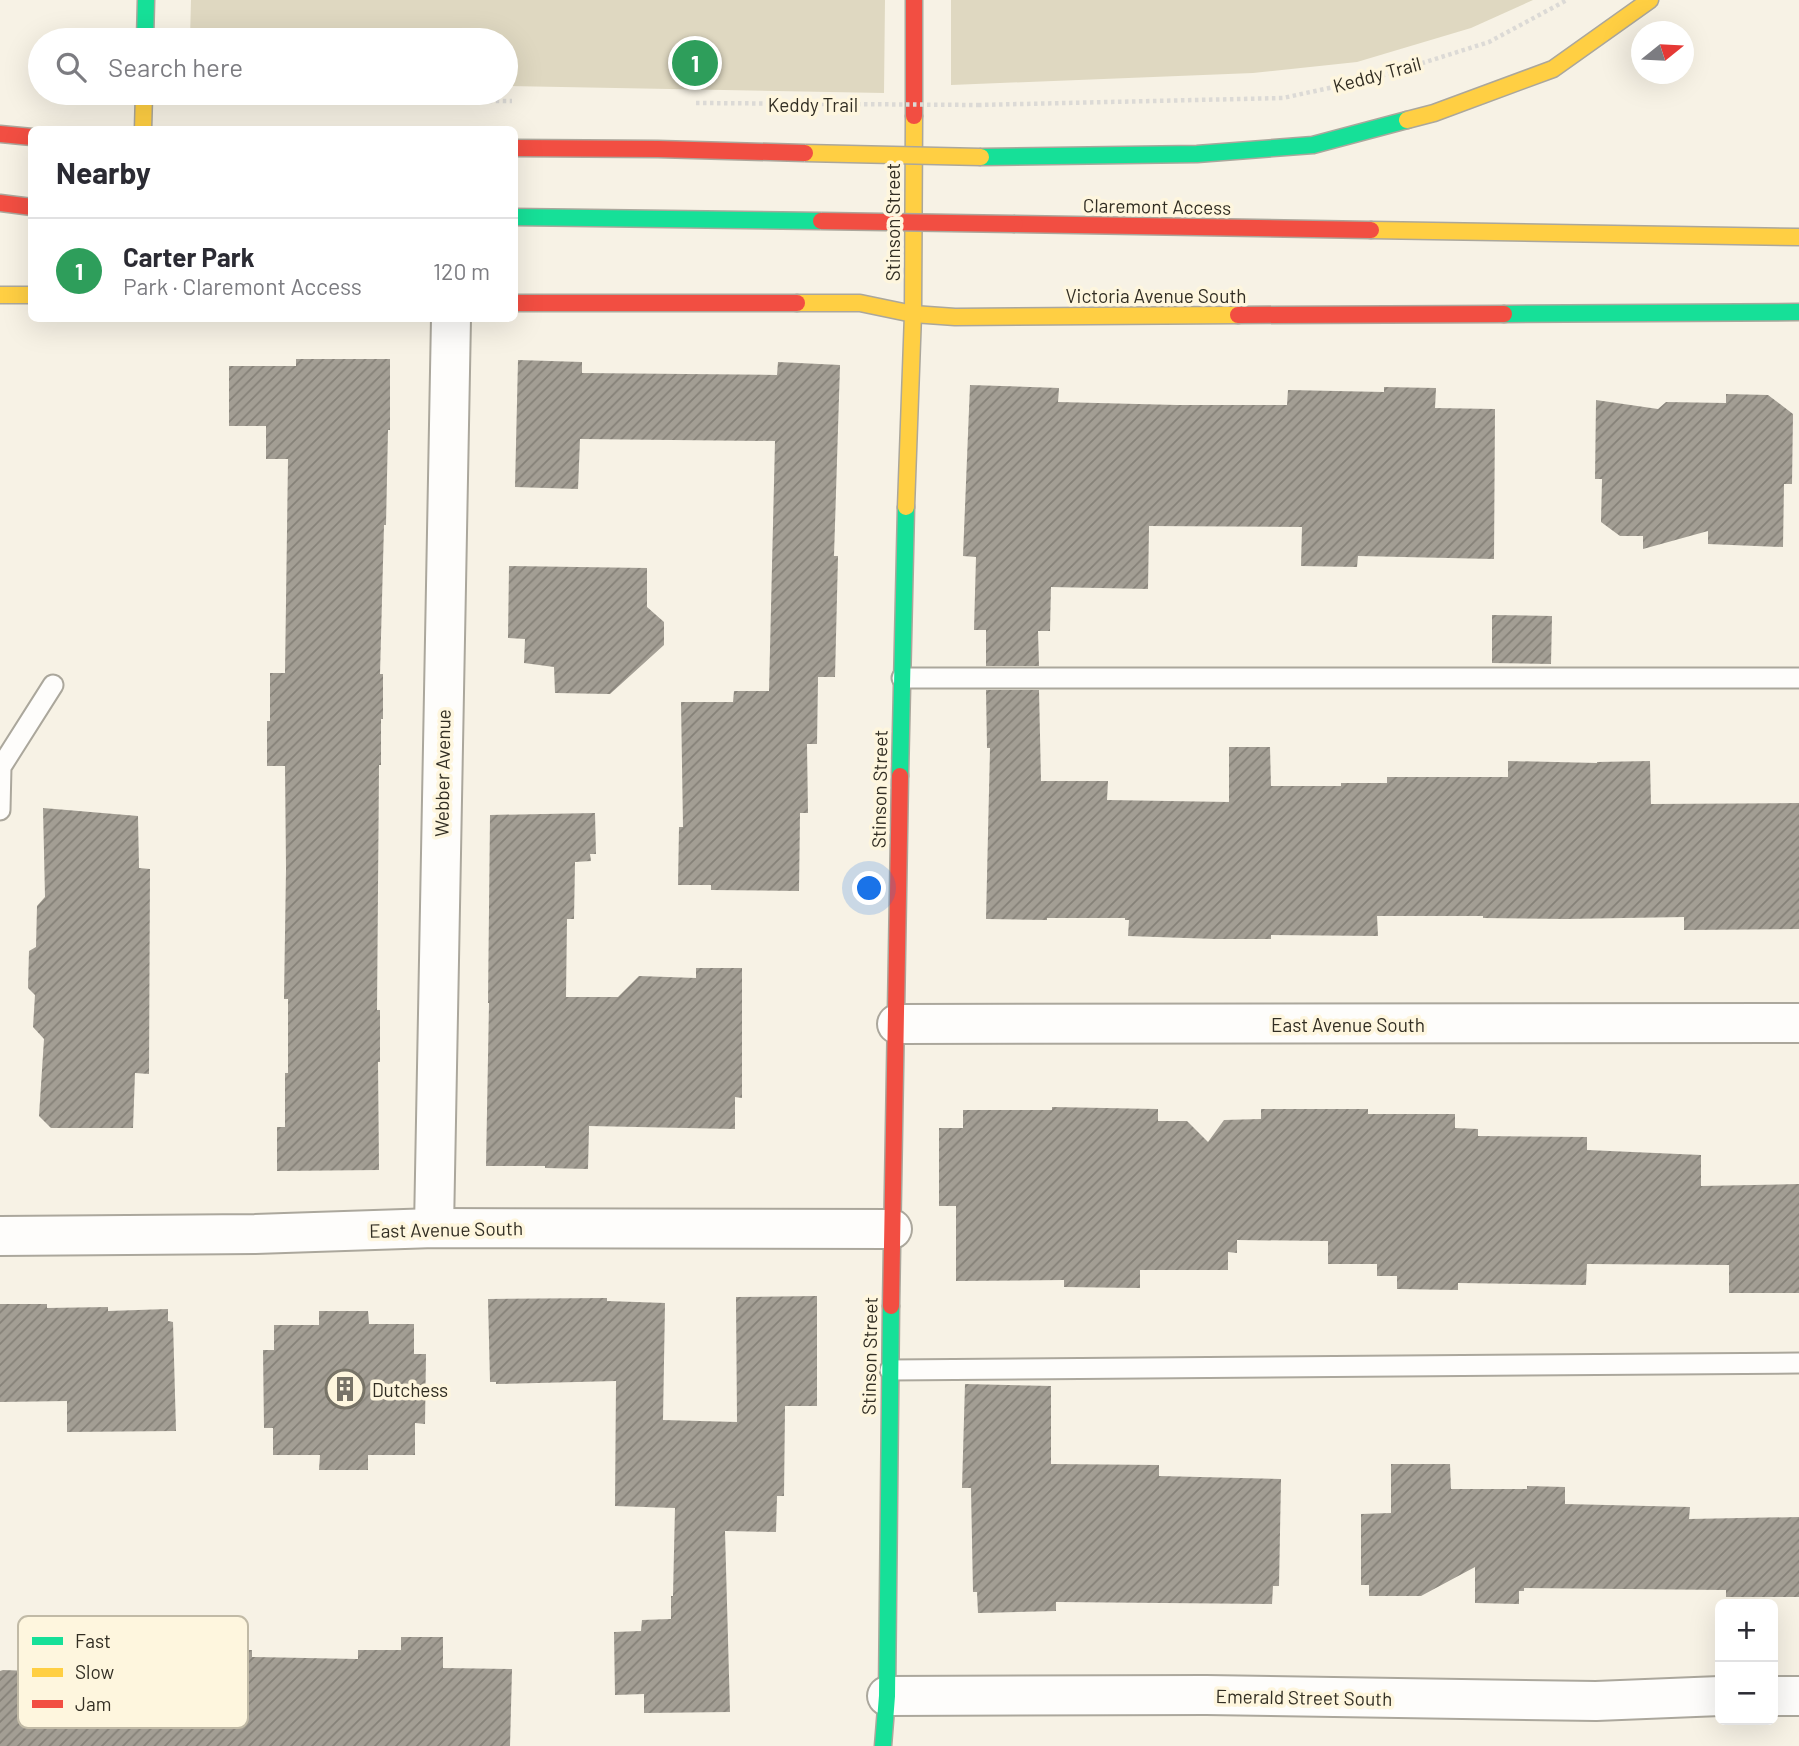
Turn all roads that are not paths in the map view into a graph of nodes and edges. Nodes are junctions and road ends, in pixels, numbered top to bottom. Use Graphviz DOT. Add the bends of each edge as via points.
graph roads {
  1 [pos="146,0"];
  2 [pos="914,0"];
  3 [pos="1650,0"];
  4 [pos="145,28"];
  5 [pos="144,105"];
  6 [pos="143,126"];
  7 [pos="0,134"];
  8 [pos="28,137"];
  9 [pos="518,148"];
  10 [pos="0,203"];
  11 [pos="28,206"];
  12 [pos="518,217"];
  13 [pos="1799,237"];
  14 [pos="0,295"];
  15 [pos="28,295"];
  16 [pos="518,303"];
  17 [pos="1799,312"];
  18 [pos="913,314"];
  19 [pos="451,322"];
  20 [pos="902,678"];
  21 [pos="1799,678"];
  22 [pos="53,685"];
  23 [pos="0,810"];
  24 [pos="1799,1023"];
  25 [pos="897,1024"];
  26 [pos="434,1228"];
  27 [pos="892,1229"];
  28 [pos="0,1236"];
  29 [pos="1799,1363"];
  30 [pos="890,1370"];
  31 [pos="887,1696"];
  32 [pos="1715,1696"];
  33 [pos="1778,1696"];
  34 [pos="1799,1696"];
  35 [pos="883,1746"];
  1 -- 4 [label="street"];
  2 -- 18 [label="street, Stinson Street"];
  3 -- 9 [label="street, bridge" via="1552,69 1434,113 1313,145 1197,154 981,157"];
  5 -- 6 [label="street"];
  7 -- 8 [label="street"];
  10 -- 11 [label="street"];
  12 -- 13 [label="street, Claremont Access, bridge"];
  14 -- 15 [label="street"];
  16 -- 18 [label="street, Victoria Avenue South" via="860,303"];
  17 -- 18 [label="street, Victoria Avenue South"];
  18 -- 20 [label="street, Stinson Street"];
  19 -- 26 [label="street, Webber Avenue"];
  20 -- 21 [label="lane"];
  20 -- 25 [label="street, Stinson Street"];
  22 -- 23 [label="lane" via="1,767"];
  24 -- 25 [label="street, East Avenue South"];
  25 -- 27 [label="street, Stinson Street"];
  26 -- 27 [label="street, East Avenue South"];
  26 -- 28 [label="street, East Avenue South"];
  27 -- 30 [label="street, Stinson Street"];
  29 -- 30 [label="lane"];
  30 -- 31 [label="street, Stinson Street"];
  31 -- 32 [label="street, Emerald Street South" via="1596,1700"];
  31 -- 35 [label="street, Stinson Street"];
  33 -- 34 [label="street"];
}
